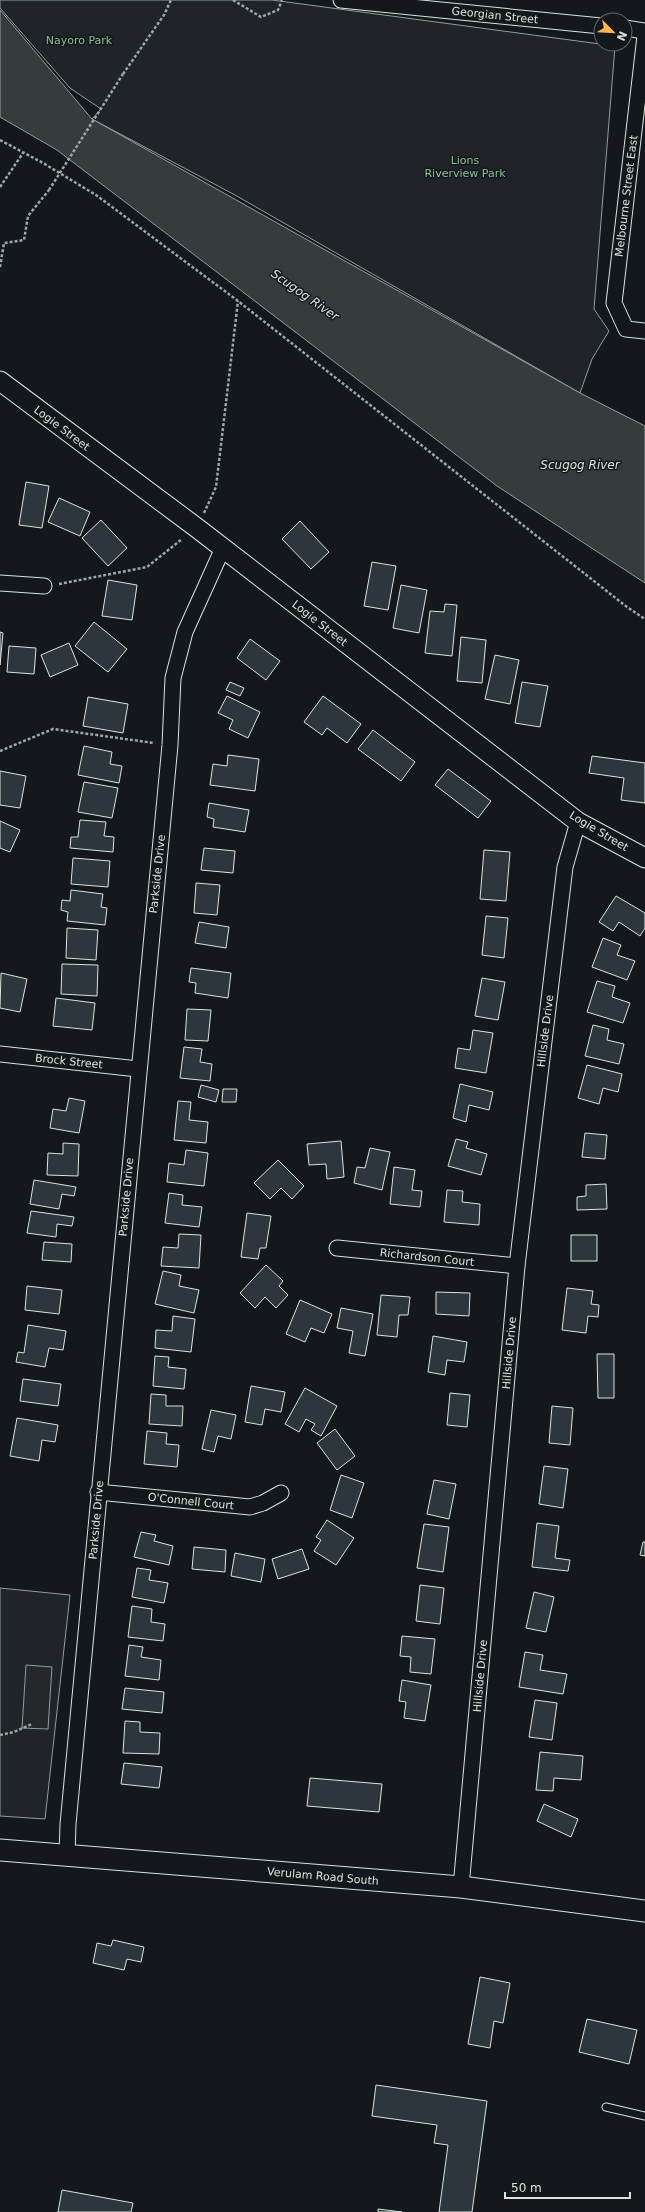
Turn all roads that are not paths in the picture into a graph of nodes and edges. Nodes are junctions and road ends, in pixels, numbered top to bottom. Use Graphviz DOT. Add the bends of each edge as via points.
graph roads {
  1 [pos="341,0"];
  2 [pos="593,25"];
  3 [pos="633,29"];
  4 [pos="645,31"];
  5 [pos="645,36"];
  6 [pos="645,331"];
  7 [pos="0,381"];
  8 [pos="223,548"];
  9 [pos="0,583"];
  10 [pos="44,586"];
  11 [pos="578,822"];
  12 [pos="645,858"];
  13 [pos="0,1054"];
  14 [pos="138,1069"];
  15 [pos="337,1248"];
  16 [pos="517,1266"];
  17 [pos="98,1492"];
  18 [pos="281,1493"];
  19 [pos="0,1850"];
  20 [pos="67,1855"];
  21 [pos="462,1887"];
  22 [pos="645,1911"];
  23 [pos="606,2107"];
  24 [pos="645,2116"];
  1 -- 2 [label="street, Georgian Street"];
  3 -- 4 [label="street"];
  5 -- 6 [label="street, Melbourne Street East" via="614,303 626,329"];
  7 -- 8 [label="street, Logie Street"];
  8 -- 11 [label="street, Logie Street"];
  8 -- 14 [label="street, Parkside Drive" via="185,632 173,678 170,746"];
  9 -- 10 [label="street"];
  11 -- 12 [label="street, Logie Street"];
  11 -- 16 [label="street, Hillside Drive" via="565,867"];
  13 -- 14 [label="street, Brock Street"];
  14 -- 17 [label="street, Parkside Drive"];
  15 -- 16 [label="street, Richardson Court"];
  16 -- 21 [label="street, Hillside Drive"];
  17 -- 18 [label="street, O'Connell Court" via="250,1508"];
  17 -- 20 [label="street, Parkside Drive"];
  19 -- 20 [label="main road, Verulam Road South"];
  20 -- 21 [label="main road, Verulam Road South"];
  21 -- 22 [label="main road, Verulam Road South"];
  23 -- 24 [label="lane"];
}
